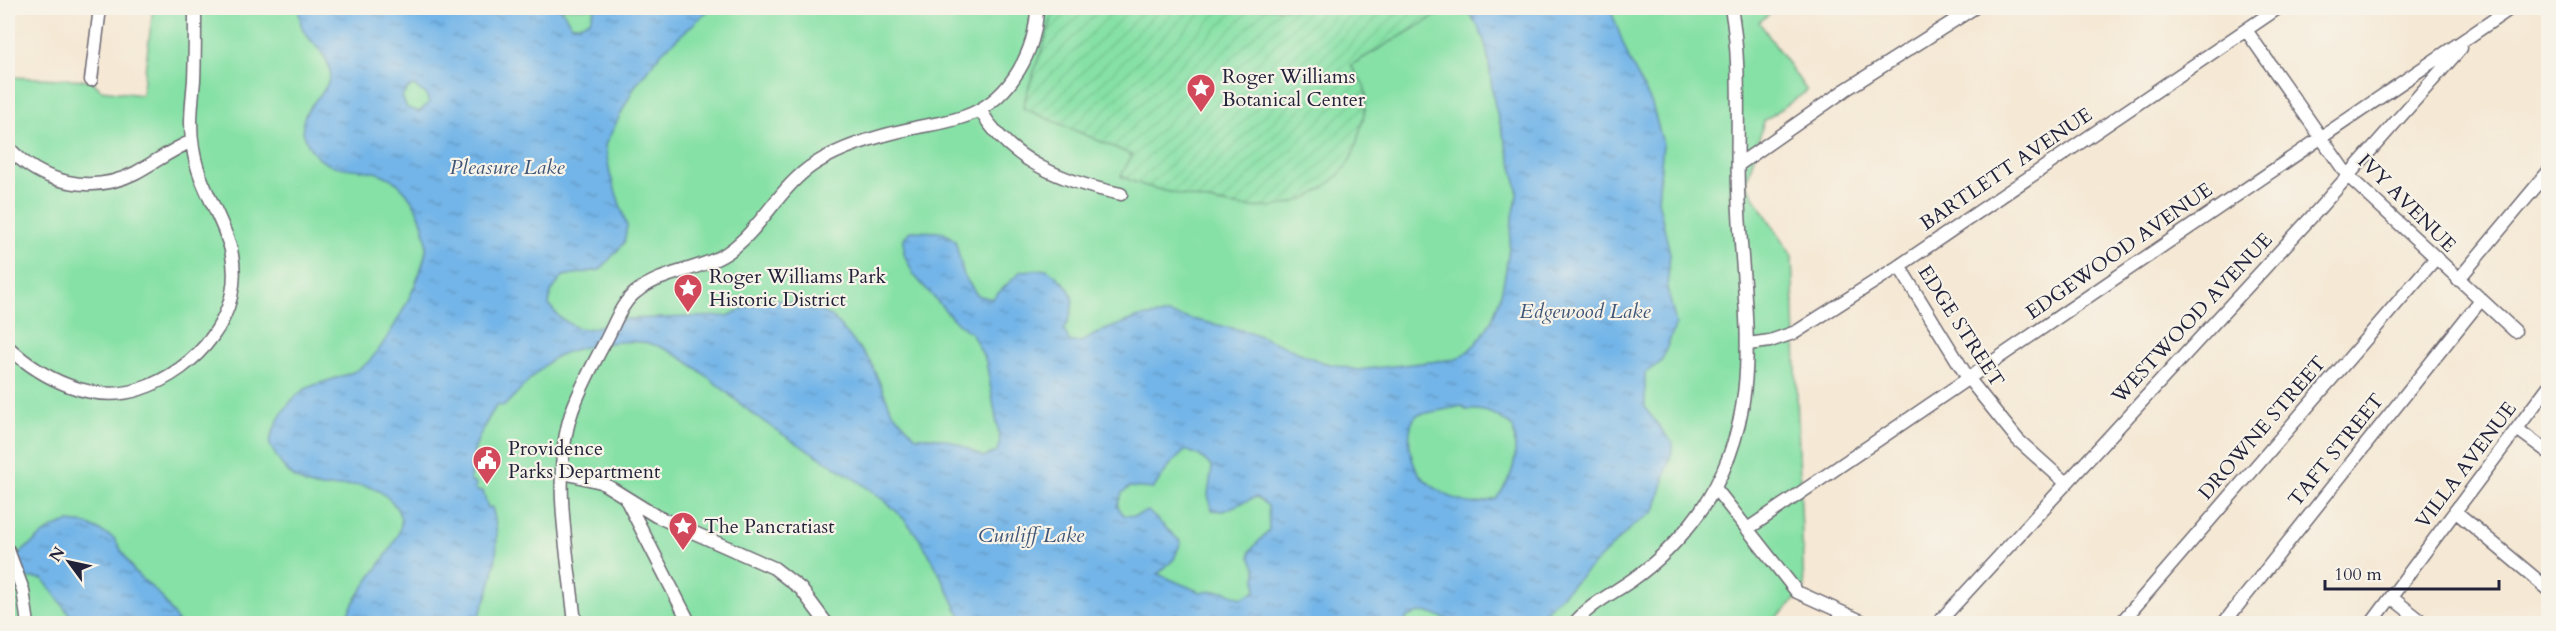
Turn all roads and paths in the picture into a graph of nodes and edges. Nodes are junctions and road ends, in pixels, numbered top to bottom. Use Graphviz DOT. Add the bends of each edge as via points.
graph roads {
  1 [pos="100,8"];
  2 [pos="195,8"];
  3 [pos="1037,8"];
  4 [pos="1731,8"];
  5 [pos="1974,8"];
  6 [pos="2278,8"];
  7 [pos="2511,8"];
  8 [pos="2246,30"];
  9 [pos="2472,36"];
  10 [pos="91,80"];
  11 [pos="980,110"];
  12 [pos="2320,136"];
  13 [pos="192,141"];
  14 [pos="8,147"];
  15 [pos="1738,165"];
  16 [pos="2548,172"];
  17 [pos="2348,176"];
  18 [pos="1121,194"];
  19 [pos="2435,259"];
  20 [pos="1899,266"];
  21 [pos="2458,280"];
  22 [pos="2480,301"];
  23 [pos="2516,331"];
  24 [pos="1748,344"];
  25 [pos="8,347"];
  26 [pos="1968,378"];
  27 [pos="2548,387"];
  28 [pos="2517,429"];
  29 [pos="2548,452"];
  30 [pos="564,473"];
  31 [pos="2066,483"];
  32 [pos="1715,488"];
  33 [pos="624,496"];
  34 [pos="2455,511"];
  35 [pos="1749,528"];
  36 [pos="8,550"];
  37 [pos="2548,589"];
  38 [pos="2391,597"];
  39 [pos="28,624"];
  40 [pos="575,624"];
  41 [pos="690,624"];
  42 [pos="827,624"];
  43 [pos="1574,624"];
  44 [pos="1868,624"];
  45 [pos="1937,624"];
  46 [pos="2120,624"];
  47 [pos="2223,624"];
  48 [pos="2371,624"];
  49 [pos="2426,624"];
  1 -- 10 [label="street"];
  2 -- 13 [label="street"];
  3 -- 11 [label="street" via="1032,42 1020,68 1006,88"];
  4 -- 15 [label="street"];
  5 -- 15 [label="street" via="1845,90"];
  6 -- 8 [label="street, BARTLETT AVENUE"];
  7 -- 9 [label="street, EDGEWOOD AVENUE"];
  8 -- 12 [label="street, IVY AVENUE"];
  8 -- 20 [label="street, BARTLETT AVENUE"];
  9 -- 12 [label="street, EDGEWOOD AVENUE"];
  9 -- 17 [label="street, WESTWOOD AVENUE"];
  11 -- 18 [label="street" via="1004,141 1034,164 1067,180"];
  11 -- 30 [label="street" via="946,122 880,136 816,163 794,180 756,228 731,249 699,267 642,287 630,297 572,412"];
  12 -- 17 [label="street, IVY AVENUE"];
  12 -- 26 [label="street, EDGEWOOD AVENUE"];
  13 -- 14 [label="street" via="129,176 94,185 67,183 44,174"];
  13 -- 25 [label="street" via="198,173 225,234 233,263 230,300 206,346 168,377 135,391 115,394 54,380"];
  15 -- 24 [label="street"];
  16 -- 21 [label="street"];
  17 -- 19 [label="street, IVY AVENUE"];
  17 -- 31 [label="street, WESTWOOD AVENUE"];
  19 -- 21 [label="street, IVY AVENUE"];
  19 -- 46 [label="street, DROWNE STREET"];
  20 -- 24 [label="street, BARTLETT AVENUE" via="1796,332"];
  20 -- 26 [label="street, EDGE STREET"];
  21 -- 22 [label="street, IVY AVENUE"];
  22 -- 23 [label="street, IVY AVENUE"];
  22 -- 47 [label="street, TAFT STREET"];
  24 -- 32 [label="street" via="1746,390 1737,436"];
  26 -- 31 [label="street, EDGE STREET" via="2018,440"];
  26 -- 35 [label="street, EDGEWOOD AVENUE"];
  27 -- 28 [label="street, VILLA AVENUE"];
  28 -- 29 [label="street"];
  28 -- 34 [label="street, VILLA AVENUE"];
  30 -- 33 [label="street" via="601,482"];
  30 -- 40 [label="street" via="564,520"];
  31 -- 45 [label="street, WESTWOOD AVENUE"];
  32 -- 35 [label="street"];
  32 -- 43 [label="street" via="1667,550"];
  33 -- 41 [label="street"];
  33 -- 42 [label="street" via="656,516 774,568 801,589"];
  34 -- 37 [label="street"];
  34 -- 38 [label="street, VILLA AVENUE"];
  35 -- 44 [label="street" via="1797,592"];
  36 -- 39 [label="street" via="21,585"];
  38 -- 48 [label="street, VILLA AVENUE"];
  38 -- 49 [label="street"];
}
